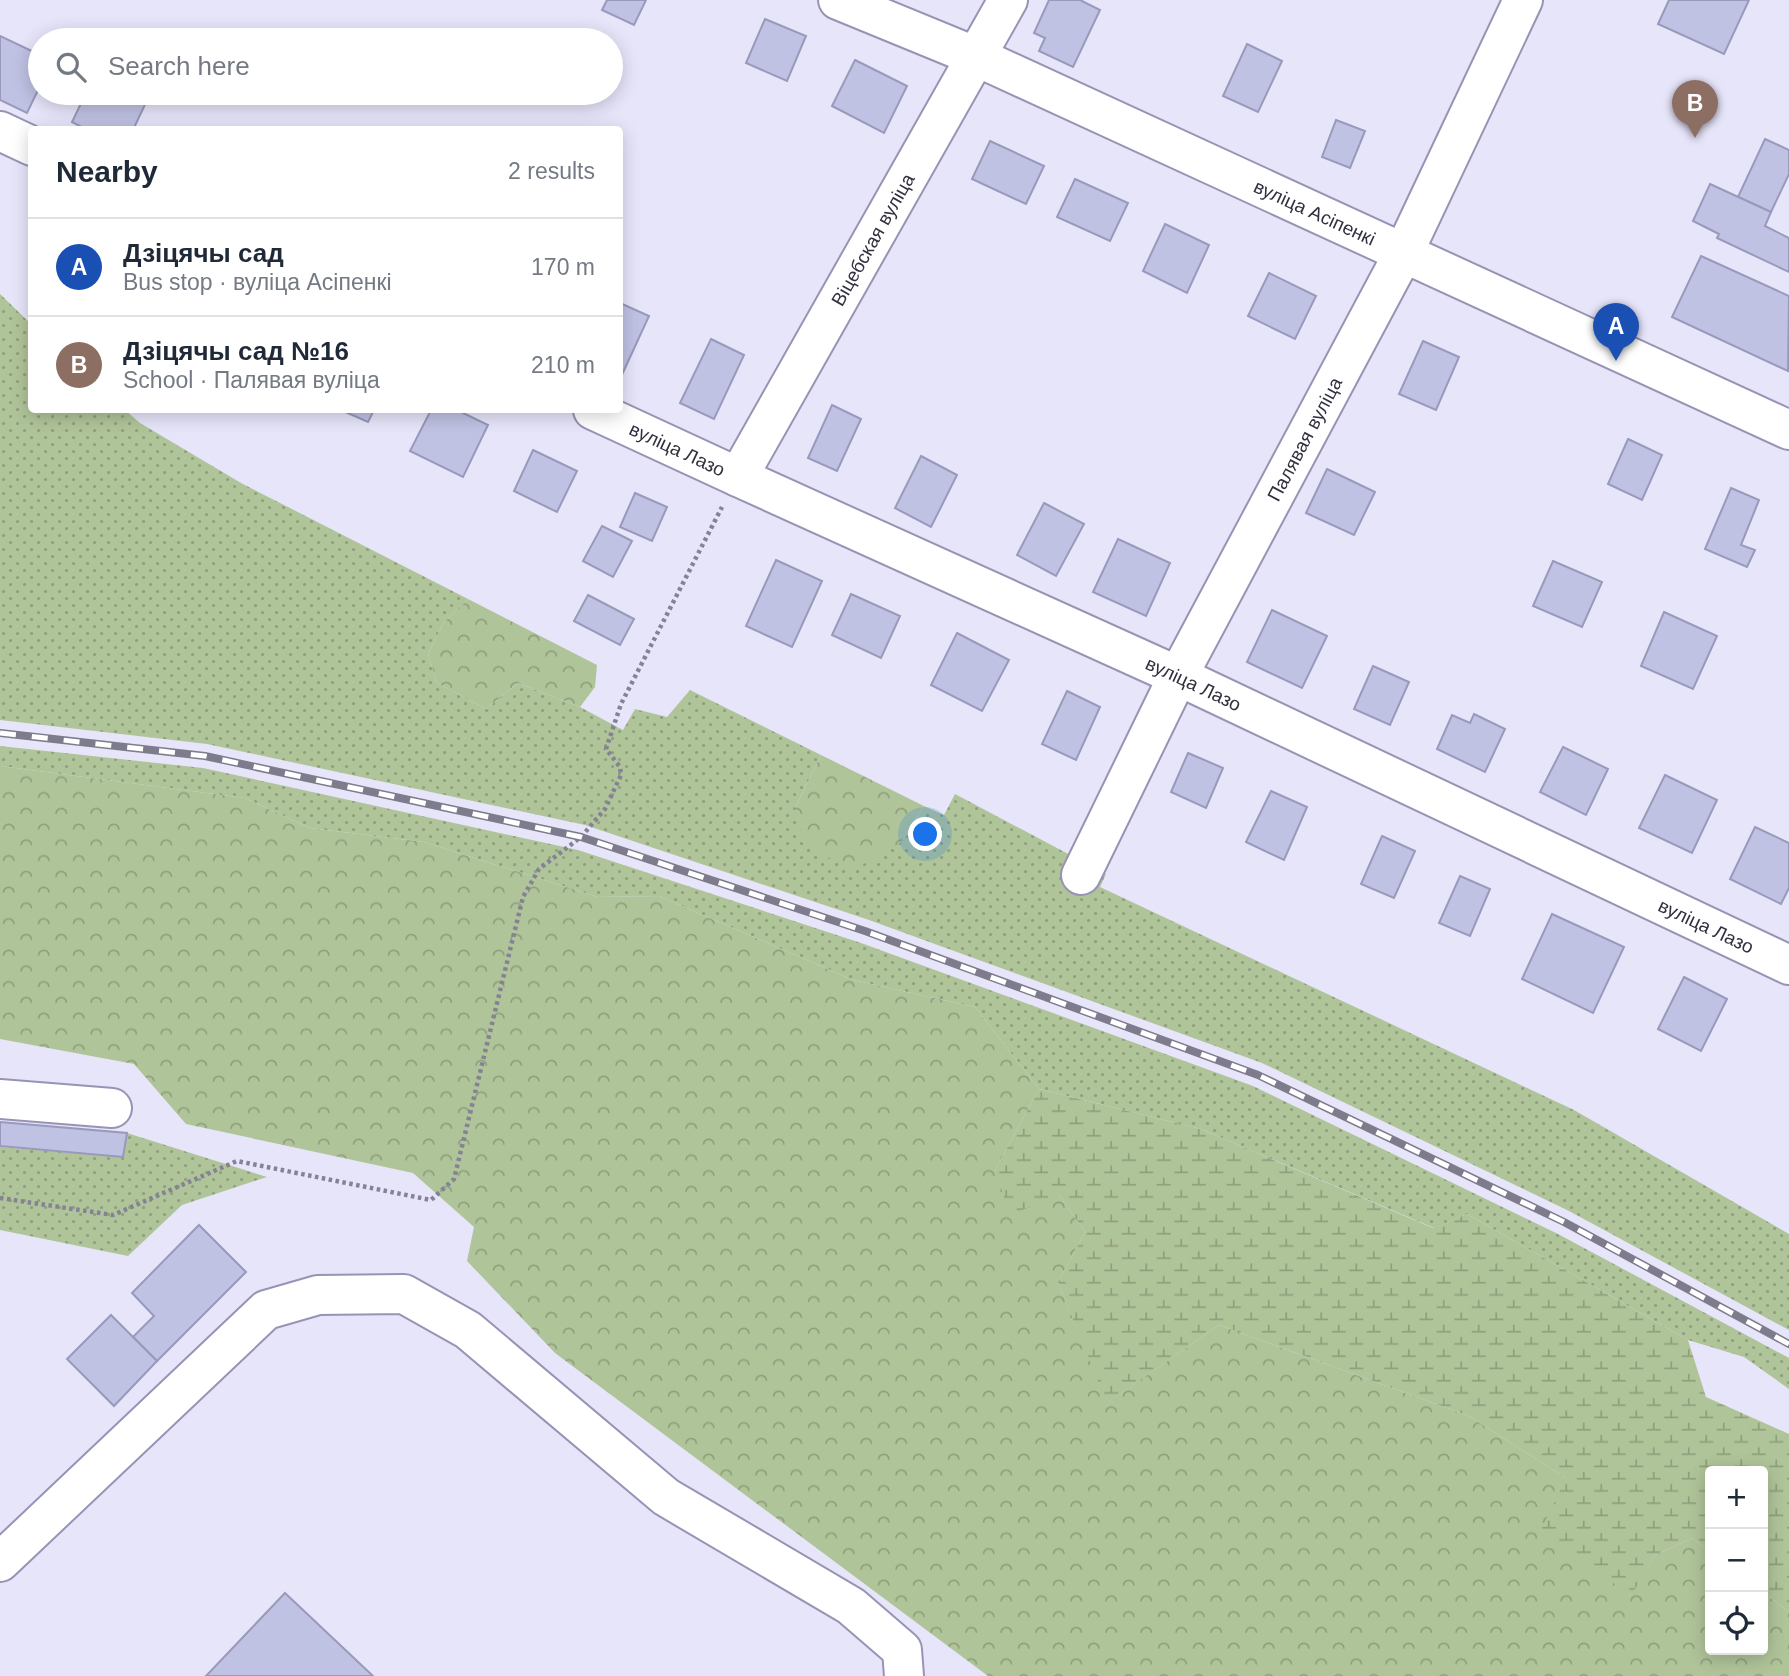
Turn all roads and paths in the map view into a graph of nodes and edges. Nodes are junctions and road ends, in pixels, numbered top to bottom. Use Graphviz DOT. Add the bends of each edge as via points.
graph roads {
  1 [pos="838,0"];
  2 [pos="1007,0"];
  3 [pos="1523,0"];
  4 [pos="977,57"];
  5 [pos="0,131"];
  6 [pos="28,144"];
  7 [pos="1403,254"];
  8 [pos="599,413"];
  9 [pos="1789,430"];
  10 [pos="738,477"];
  11 [pos="1178,676"];
  12 [pos="1081,876"];
  13 [pos="1789,965"];
  14 [pos="0,1099"];
  15 [pos="112,1108"];
  16 [pos="0,1198"];
  17 [pos="0,1562"];
  18 [pos="904,1676"];
  1 -- 4 [label="street, вуліца Асіпенкі"];
  2 -- 4 [label="street, Віцебская вуліца"];
  3 -- 7 [label="street, Палявая вуліца"];
  4 -- 7 [label="street, вуліца Асіпенкі"];
  4 -- 10 [label="street, Віцебская вуліца"];
  5 -- 6 [label="street"];
  7 -- 9 [label="street, вуліца Асіпенкі"];
  7 -- 11 [label="street, Палявая вуліца"];
  8 -- 10 [label="street, вуліца Лазо"];
  10 -- 11 [label="street, вуліца Лазо"];
  10 -- 16 [label="path" via="621,704 606,749 621,775 605,810 581,837 540,869 523,897 454,1179 431,1200 237,1161 113,1216"];
  11 -- 12 [label="street, Палявая вуліца"];
  11 -- 13 [label="street, вуліца Лазо"];
  14 -- 15 [label="street"];
  17 -- 18 [label="street" via="266,1310 318,1295 404,1294 468,1330 666,1497 851,1606 902,1650"];
}
